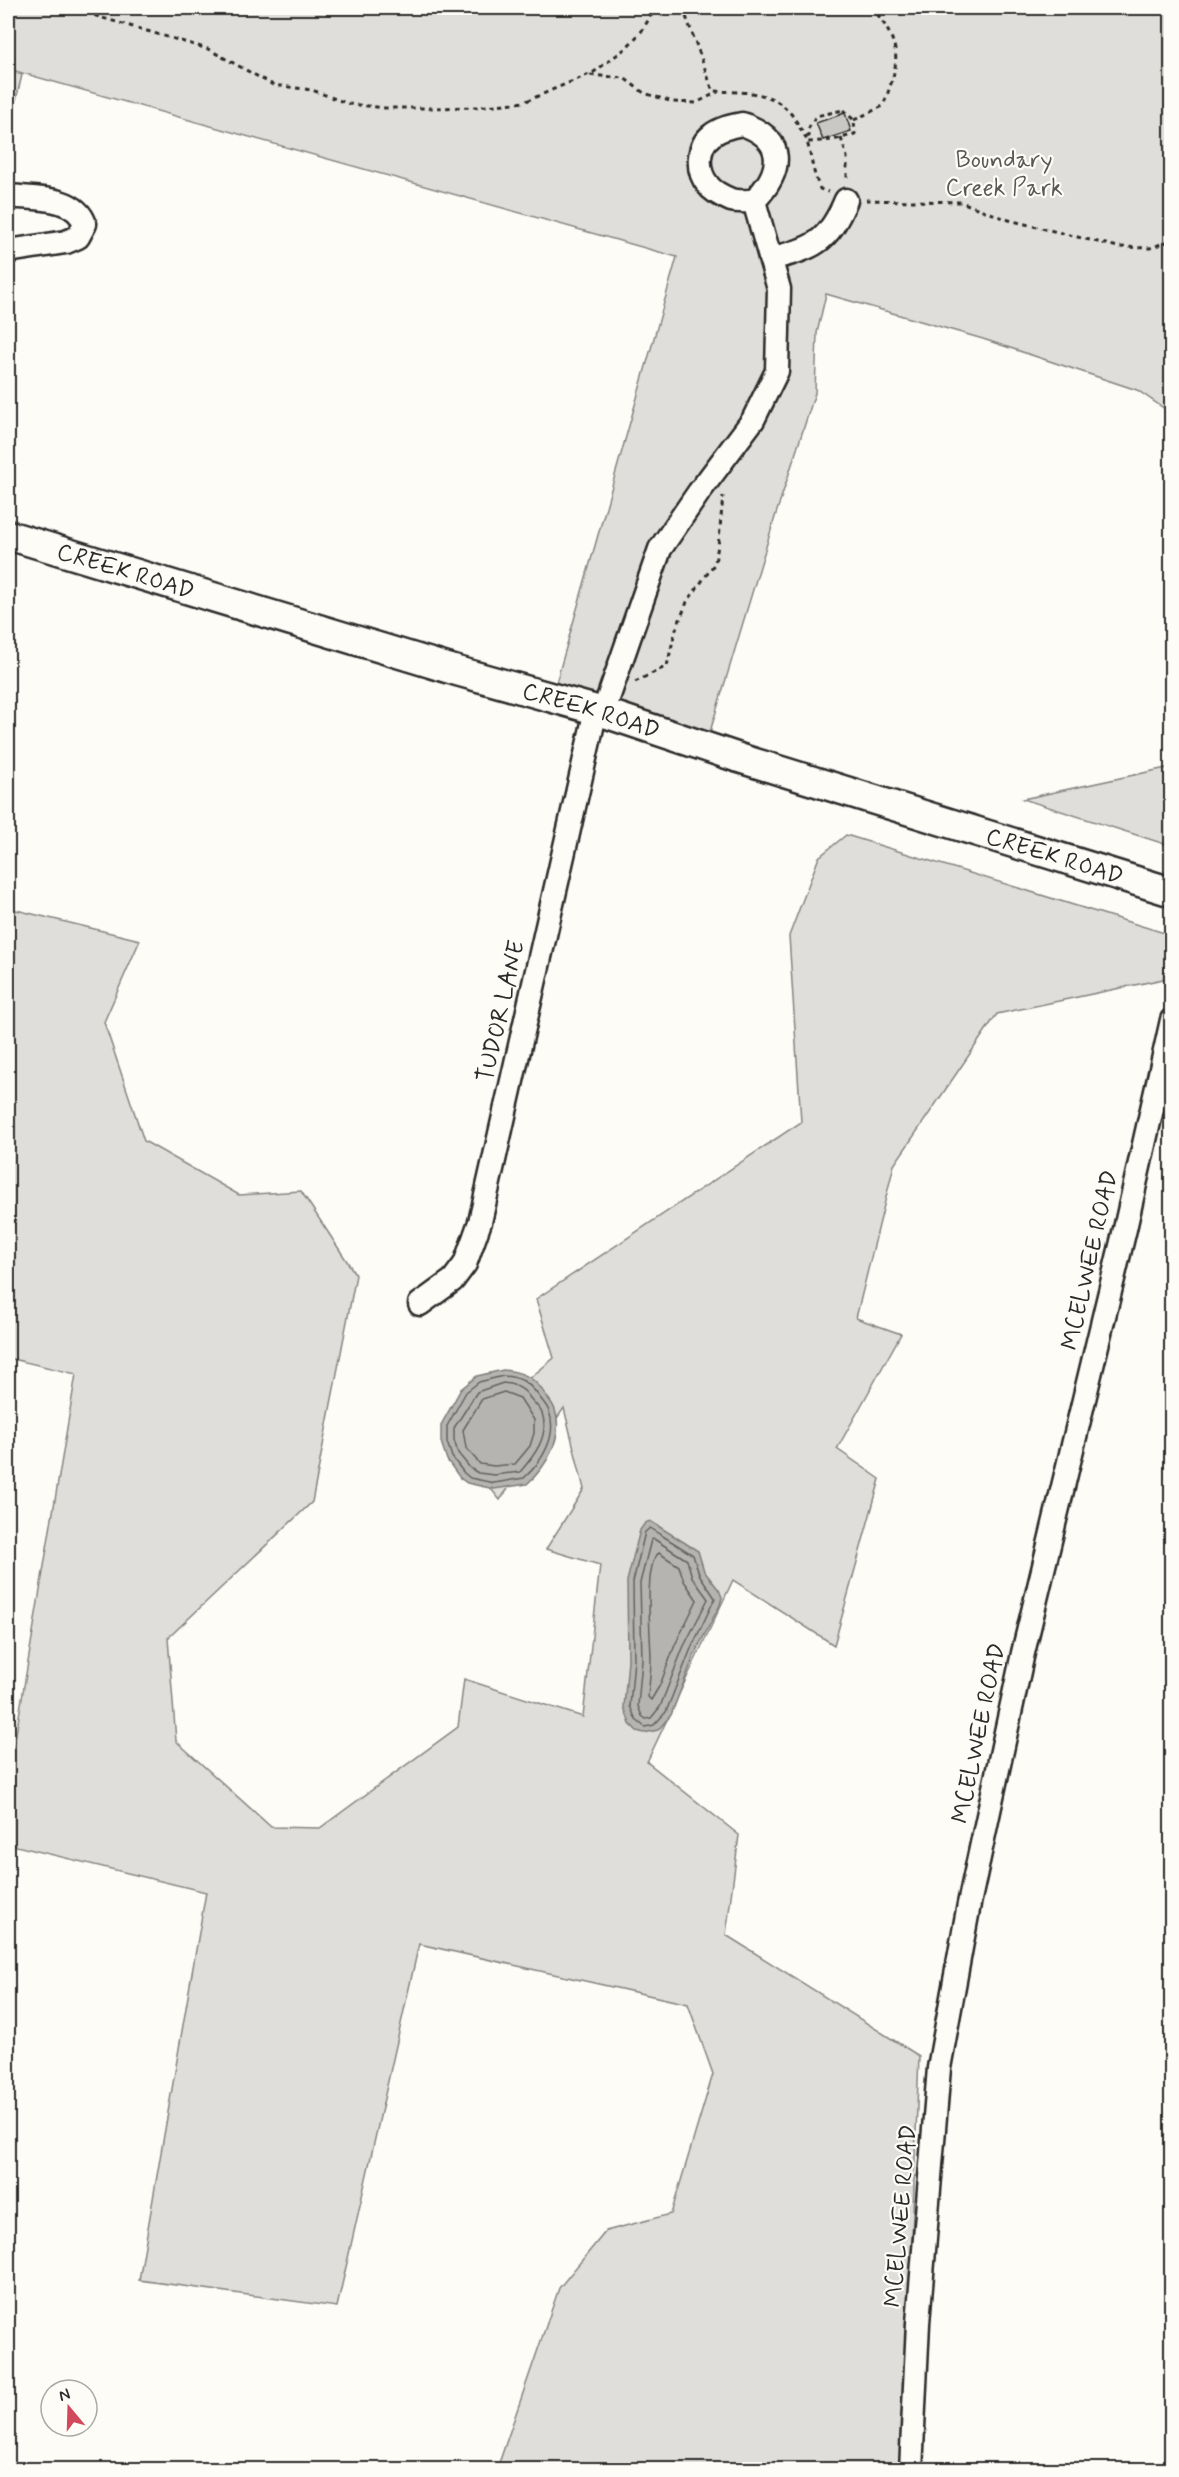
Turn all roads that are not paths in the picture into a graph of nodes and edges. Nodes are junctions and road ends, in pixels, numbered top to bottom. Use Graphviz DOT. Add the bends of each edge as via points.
graph roads {
  1 [pos="8,196"];
  2 [pos="846,200"];
  3 [pos="754,201"];
  4 [pos="8,251"];
  5 [pos="770,259"];
  6 [pos="8,535"];
  7 [pos="599,711"];
  8 [pos="1172,892"];
  9 [pos="1172,1020"];
  10 [pos="420,1304"];
  11 [pos="911,2469"];
  1 -- 4 [label="street" via="68,203 81,212 85,224 78,237 66,242"];
  2 -- 5 [label="street" via="819,243"];
  3 -- 5 [label="street, TUDOR LANE"];
  5 -- 7 [label="street, TUDOR LANE" via="778,289 777,372 753,420 660,549"];
  6 -- 7 [label="main road, CREEK ROAD"];
  7 -- 8 [label="main road, CREEK ROAD"];
  7 -- 10 [label="street, TUDOR LANE" via="480,1222 465,1264 453,1280"];
  9 -- 11 [label="street, MCELWEE ROAD" via="1023,1653 969,1904 939,2068 918,2323"];
}
